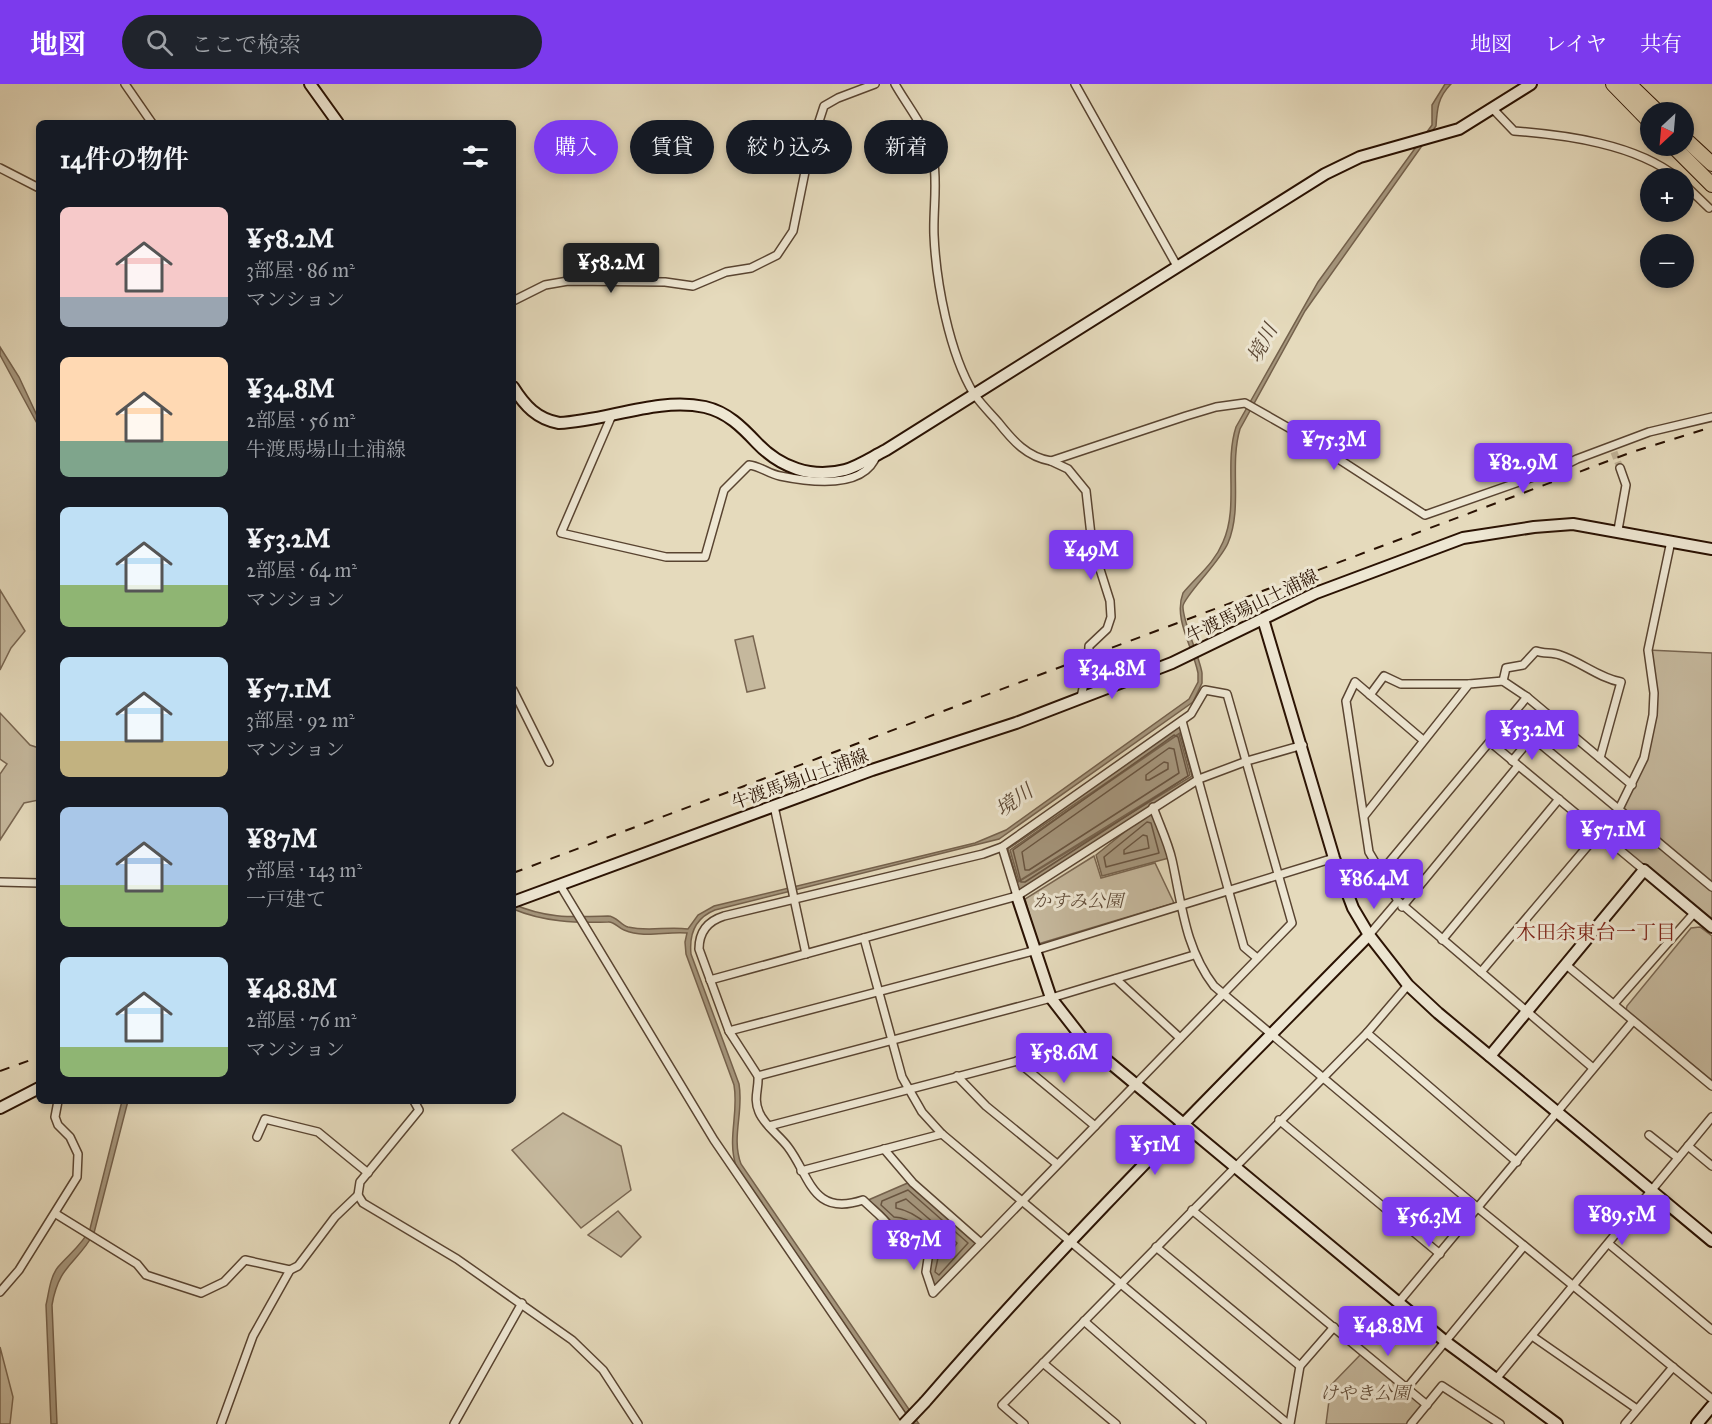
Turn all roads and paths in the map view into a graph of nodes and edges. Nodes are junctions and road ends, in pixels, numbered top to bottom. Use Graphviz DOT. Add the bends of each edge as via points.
graph roads {
  1 [pos="125,84"];
  2 [pos="310,84"];
  3 [pos="874,84"];
  4 [pos="895,84"];
  5 [pos="1075,84"];
  6 [pos="1531,84"];
  7 [pos="1613,84"];
  8 [pos="1629,84"];
  9 [pos="1648,102"];
  10 [pos="1493,109"];
  11 [pos="1640,112"];
  12 [pos="150,120"];
  13 [pos="336,120"];
  14 [pos="1694,147"];
  15 [pos="1683,156"];
  16 [pos="1712,164"];
  17 [pos="0,168"];
  18 [pos="1663,168"];
  19 [pos="1712,185"];
  20 [pos="36,186"];
  21 [pos="1694,194"];
  22 [pos="1709,208"];
  23 [pos="1177,266"];
  24 [pos="516,300"];
  25 [pos="516,391"];
  26 [pos="974,393"];
  27 [pos="612,415"];
  28 [pos="1712,417"];
  29 [pos="877,454"];
  30 [pos="1051,461"];
  31 [pos="1620,468"];
  32 [pos="1618,530"];
  33 [pos="1671,541"];
  34 [pos="1712,549"];
  35 [pos="1263,619"];
  36 [pos="1503,681"];
  37 [pos="1469,684"];
  38 [pos="1370,695"];
  39 [pos="516,696"];
  40 [pos="1081,697"];
  41 [pos="1527,697"];
  42 [pos="1182,721"];
  43 [pos="1423,740"];
  44 [pos="1490,742"];
  45 [pos="1303,745"];
  46 [pos="1600,758"];
  47 [pos="1247,761"];
  48 [pos="549,762"];
  49 [pos="1515,764"];
  50 [pos="1198,779"];
  51 [pos="1632,785"];
  52 [pos="1558,799"];
  53 [pos="774,806"];
  54 [pos="1153,807"];
  55 [pos="1619,809"];
  56 [pos="1365,815"];
  57 [pos="1599,833"];
  58 [pos="1002,847"];
  59 [pos="1334,858"];
  60 [pos="1644,870"];
  61 [pos="1381,872"];
  62 [pos="1279,877"];
  63 [pos="0,882"];
  64 [pos="36,883"];
  65 [pos="560,885"];
  66 [pos="1712,888"];
  67 [pos="1229,891"];
  68 [pos="1017,896"];
  69 [pos="793,900"];
  70 [pos="516,901"];
  71 [pos="1400,904"];
  72 [pos="1179,905"];
  73 [pos="1695,912"];
  74 [pos="1712,927"];
  75 [pos="1369,935"];
  76 [pos="864,939"];
  77 [pos="1442,940"];
  78 [pos="1033,951"];
  79 [pos="806,954"];
  80 [pos="1194,955"];
  81 [pos="1257,958"];
  82 [pos="1565,964"];
  83 [pos="1481,972"];
  84 [pos="1116,979"];
  85 [pos="710,980"];
  86 [pos="1408,986"];
  87 [pos="878,991"];
  88 [pos="1222,995"];
  89 [pos="1051,998"];
  90 [pos="1614,1004"];
  91 [pos="1527,1011"];
  92 [pos="1633,1021"];
  93 [pos="729,1031"];
  94 [pos="1366,1033"];
  95 [pos="1270,1035"];
  96 [pos="1180,1038"];
  97 [pos="891,1041"];
  98 [pos="1086,1042"];
  99 [pos="1490,1056"];
  100 [pos="1017,1061"];
  101 [pos="1593,1068"];
  102 [pos="758,1076"];
  103 [pos="957,1076"];
  104 [pos="1321,1077"];
  105 [pos="1136,1084"];
  106 [pos="1712,1086"];
  107 [pos="909,1089"];
  108 [pos="36,1090"];
  109 [pos="57,1104"];
  110 [pos="415,1104"];
  111 [pos="0,1108"];
  112 [pos="1557,1112"];
  113 [pos="1712,1117"];
  114 [pos="1278,1120"];
  115 [pos="1184,1125"];
  116 [pos="769,1126"];
  117 [pos="1095,1126"];
  118 [pos="942,1134"];
  119 [pos="1649,1135"];
  120 [pos="257,1137"];
  121 [pos="1688,1146"];
  122 [pos="884,1149"];
  123 [pos="1678,1158"];
  124 [pos="1517,1162"];
  125 [pos="1057,1164"];
  126 [pos="1233,1166"];
  127 [pos="1712,1166"];
  128 [pos="801,1171"];
  129 [pos="368,1173"];
  130 [pos="1652,1190"];
  131 [pos="358,1195"];
  132 [pos="1021,1202"];
  133 [pos="1478,1208"];
  134 [pos="1192,1210"];
  135 [pos="56,1214"];
  136 [pos="1712,1241"];
  137 [pos="981,1243"];
  138 [pos="1069,1243"];
  139 [pos="1609,1244"];
  140 [pos="1156,1246"];
  141 [pos="1524,1246"];
  142 [pos="1440,1254"];
  143 [pos="290,1270"];
  144 [pos="1120,1284"];
  145 [pos="1573,1286"];
  146 [pos="0,1292"];
  147 [pos="522,1303"];
  148 [pos="1398,1303"];
  149 [pos="1084,1321"];
  150 [pos="1334,1327"];
  151 [pos="1712,1330"];
  152 [pos="1532,1336"];
  153 [pos="1446,1342"];
  154 [pos="1043,1363"];
  155 [pos="1300,1366"];
  156 [pos="1672,1367"];
  157 [pos="1496,1379"];
  158 [pos="1407,1388"];
  159 [pos="1712,1399"];
  160 [pos="1427,1405"];
  161 [pos="1712,1406"];
  162 [pos="1637,1409"];
  163 [pos="221,1424"];
  164 [pos="454,1424"];
  165 [pos="638,1424"];
  166 [pos="904,1424"];
  167 [pos="908,1424"];
  168 [pos="1024,1424"];
  169 [pos="1116,1424"];
  170 [pos="1202,1424"];
  171 [pos="1289,1424"];
  172 [pos="1411,1424"];
  173 [pos="1500,1424"];
  174 [pos="1557,1424"];
  175 [pos="1625,1424"];
  176 [pos="1697,1424"];
  1 -- 12 [label="street"];
  2 -- 13 [label="street"];
  3 -- 24 [label="street" via="824,106 809,152 792,231 777,255 751,268 726,272 693,286 568,281 545,285"];
  4 -- 26 [label="street" via="924,131 933,156 934,237 943,299"];
  5 -- 23 [label="street"];
  6 -- 10 [label="street"];
  7 -- 11 [label="highway"];
  8 -- 9 [label="highway"];
  10 -- 18 [label="street" via="1514,131 1598,143"];
  10 -- 23 [label="street" via="1465,127 1360,157 1325,174"];
  14 -- 16 [label="highway"];
  15 -- 19 [label="highway"];
  17 -- 20 [label="street"];
  21 -- 22 [label="street"];
  23 -- 26 [label="street"];
  25 -- 27 [label="street" via="532,411 551,421"];
  26 -- 29 [label="street"];
  26 -- 30 [label="street" via="1029,454"];
  27 -- 29 [label="street" via="675,406 718,411 736,422 778,463 805,471 844,470"];
  27 -- 29 [label="street" via="561,533 666,557 705,557 724,490 749,465 778,476 845,480 861,474 873,464"];
  28 -- 30 [label="street" via="1649,432 1612,449 1425,515 1245,403 1196,413"];
  30 -- 40 [label="street" via="1068,470 1086,491 1092,544 1110,601 1107,629 1089,646"];
  31 -- 32 [label="street" via="1626,485"];
  32 -- 33 [label="street, 牛渡馬場山土浦線"];
  32 -- 35 [label="street, 牛渡馬場山土浦線" via="1565,524 1476,534 1356,576"];
  33 -- 34 [label="street, 牛渡馬場山土浦線"];
  33 -- 51 [label="street" via="1648,650 1653,715 1644,758"];
  35 -- 40 [label="street, 牛渡馬場山土浦線" via="1172,663"];
  35 -- 45 [label="street"];
  36 -- 37 [label="street"];
  36 -- 41 [label="street"];
  36 -- 46 [label="street" via="1506,668 1523,664 1536,651 1557,653 1593,669 1604,679 1621,682"];
  37 -- 38 [label="street" via="1401,684 1384,676"];
  37 -- 43 [label="street"];
  38 -- 43 [label="street"];
  38 -- 56 [label="street" via="1355,682 1346,701"];
  39 -- 48 [label="street"];
  40 -- 53 [label="street, 牛渡馬場山土浦線"];
  41 -- 44 [label="street"];
  41 -- 46 [label="street"];
  42 -- 47 [label="street" via="1197,708 1205,690 1227,694"];
  42 -- 50 [label="street"];
  42 -- 58 [label="street"];
  43 -- 56 [label="street"];
  44 -- 49 [label="street"];
  44 -- 61 [label="street"];
  45 -- 47 [label="street"];
  45 -- 59 [label="street"];
  46 -- 51 [label="street"];
  47 -- 50 [label="street"];
  47 -- 62 [label="street"];
  49 -- 52 [label="street"];
  49 -- 55 [label="street" via="1532,737"];
  49 -- 71 [label="street"];
  50 -- 54 [label="street"];
  50 -- 67 [label="street"];
  51 -- 55 [label="street"];
  52 -- 57 [label="street"];
  52 -- 77 [label="street"];
  53 -- 65 [label="street, 牛渡馬場山土浦線"];
  53 -- 69 [label="street"];
  54 -- 68 [label="street"];
  54 -- 72 [label="street" via="1172,858"];
  55 -- 57 [label="street"];
  55 -- 66 [label="street"];
  56 -- 61 [label="street" via="1369,852"];
  57 -- 60 [label="street"];
  57 -- 83 [label="street"];
  58 -- 68 [label="street"];
  58 -- 69 [label="street"];
  59 -- 62 [label="street"];
  59 -- 75 [label="street" via="1353,908"];
  60 -- 73 [label="street"];
  60 -- 82 [label="street"];
  61 -- 71 [label="street"];
  62 -- 67 [label="street"];
  62 -- 81 [label="street" via="1292,923"];
  63 -- 64 [label="street"];
  65 -- 70 [label="street, 牛渡馬場山土浦線"];
  65 -- 167 [label="street" via="714,1140"];
  67 -- 72 [label="street"];
  67 -- 81 [label="street" via="1244,947"];
  68 -- 76 [label="street"];
  68 -- 78 [label="street"];
  69 -- 79 [label="street"];
  69 -- 85 [label="street" via="708,923 700,935 699,949"];
  71 -- 75 [label="street"];
  71 -- 77 [label="street"];
  72 -- 78 [label="street"];
  72 -- 80 [label="street"];
  73 -- 74 [label="street"];
  73 -- 90 [label="street"];
  75 -- 86 [label="street"];
  75 -- 95 [label="street"];
  76 -- 79 [label="street"];
  76 -- 87 [label="street"];
  77 -- 83 [label="street"];
  78 -- 87 [label="street"];
  78 -- 89 [label="street"];
  79 -- 85 [label="street"];
  80 -- 84 [label="street"];
  80 -- 88 [label="street"];
  81 -- 88 [label="street"];
  82 -- 90 [label="street"];
  82 -- 91 [label="street"];
  83 -- 91 [label="street"];
  84 -- 89 [label="street"];
  84 -- 96 [label="street"];
  85 -- 93 [label="street"];
  86 -- 94 [label="street"];
  86 -- 99 [label="street"];
  87 -- 93 [label="street"];
  87 -- 97 [label="street"];
  88 -- 95 [label="street"];
  88 -- 96 [label="street"];
  89 -- 97 [label="street"];
  89 -- 98 [label="street"];
  90 -- 92 [label="street"];
  91 -- 99 [label="street"];
  91 -- 101 [label="street"];
  92 -- 101 [label="street"];
  92 -- 106 [label="street"];
  93 -- 102 [label="street"];
  94 -- 104 [label="street"];
  94 -- 124 [label="street"];
  95 -- 104 [label="street"];
  95 -- 115 [label="street"];
  96 -- 105 [label="street"];
  97 -- 102 [label="street"];
  97 -- 107 [label="street"];
  98 -- 100 [label="street"];
  98 -- 105 [label="street"];
  99 -- 112 [label="street"];
  100 -- 103 [label="street"];
  100 -- 117 [label="street"];
  101 -- 112 [label="street"];
  102 -- 116 [label="street" via="755,1100"];
  103 -- 107 [label="street"];
  103 -- 125 [label="street" via="986,1106"];
  104 -- 114 [label="street"];
  104 -- 133 [label="street"];
  105 -- 115 [label="street"];
  105 -- 117 [label="street"];
  107 -- 116 [label="street"];
  107 -- 118 [label="street" via="922,1112"];
  108 -- 111 [label="street"];
  109 -- 135 [label="street" via="58,1125 70,1137 78,1154 77,1177"];
  110 -- 129 [label="street" via="418,1110"];
  112 -- 124 [label="street"];
  112 -- 130 [label="street"];
  113 -- 121 [label="street"];
  114 -- 126 [label="street"];
  114 -- 142 [label="street"];
  115 -- 126 [label="street"];
  115 -- 138 [label="street"];
  116 -- 128 [label="street" via="795,1156"];
  117 -- 125 [label="street"];
  118 -- 122 [label="street"];
  118 -- 132 [label="street"];
  119 -- 123 [label="street"];
  120 -- 129 [label="street" via="265,1119 318,1132"];
  121 -- 123 [label="street"];
  121 -- 127 [label="street"];
  122 -- 128 [label="street"];
  122 -- 137 [label="street" via="913,1183"];
  123 -- 130 [label="street"];
  124 -- 133 [label="street"];
  125 -- 132 [label="street"];
  126 -- 134 [label="street"];
  126 -- 148 [label="street"];
  128 -- 137 [label="street" via="808,1186 823,1198 849,1205 863,1200 890,1227 900,1225 926,1245 926,1272 933,1293"];
  129 -- 131 [label="street" via="360,1182"];
  130 -- 136 [label="street"];
  130 -- 139 [label="street"];
  131 -- 143 [label="street" via="335,1217 298,1266"];
  131 -- 147 [label="street" via="363,1203"];
  132 -- 137 [label="street"];
  132 -- 138 [label="street"];
  133 -- 141 [label="street"];
  133 -- 142 [label="street"];
  134 -- 140 [label="street"];
  134 -- 150 [label="street"];
  135 -- 143 [label="street" via="137,1264 146,1275 201,1293 224,1282 245,1260"];
  135 -- 146 [label="street"];
  138 -- 144 [label="street"];
  138 -- 166 [label="street, bridge"];
  139 -- 145 [label="street"];
  139 -- 151 [label="street"];
  140 -- 144 [label="street"];
  140 -- 155 [label="street"];
  141 -- 145 [label="street"];
  141 -- 153 [label="street"];
  142 -- 148 [label="street"];
  143 -- 163 [label="street" via="253,1336"];
  144 -- 149 [label="street"];
  144 -- 171 [label="street"];
  145 -- 152 [label="street"];
  145 -- 156 [label="street"];
  147 -- 164 [label="street"];
  147 -- 165 [label="street" via="572,1340 603,1370"];
  148 -- 153 [label="street"];
  149 -- 154 [label="street"];
  149 -- 170 [label="street"];
  150 -- 155 [label="street"];
  150 -- 158 [label="street"];
  152 -- 157 [label="street"];
  152 -- 162 [label="street"];
  153 -- 157 [label="street"];
  153 -- 158 [label="street"];
  154 -- 168 [label="street" via="1002,1406"];
  154 -- 169 [label="street"];
  155 -- 171 [label="street"];
  156 -- 159 [label="street"];
  156 -- 162 [label="street"];
  157 -- 174 [label="street"];
  158 -- 160 [label="street"];
  160 -- 172 [label="street"];
  160 -- 173 [label="street" via="1442,1386"];
  161 -- 176 [label="street"];
  162 -- 175 [label="street"];
}
